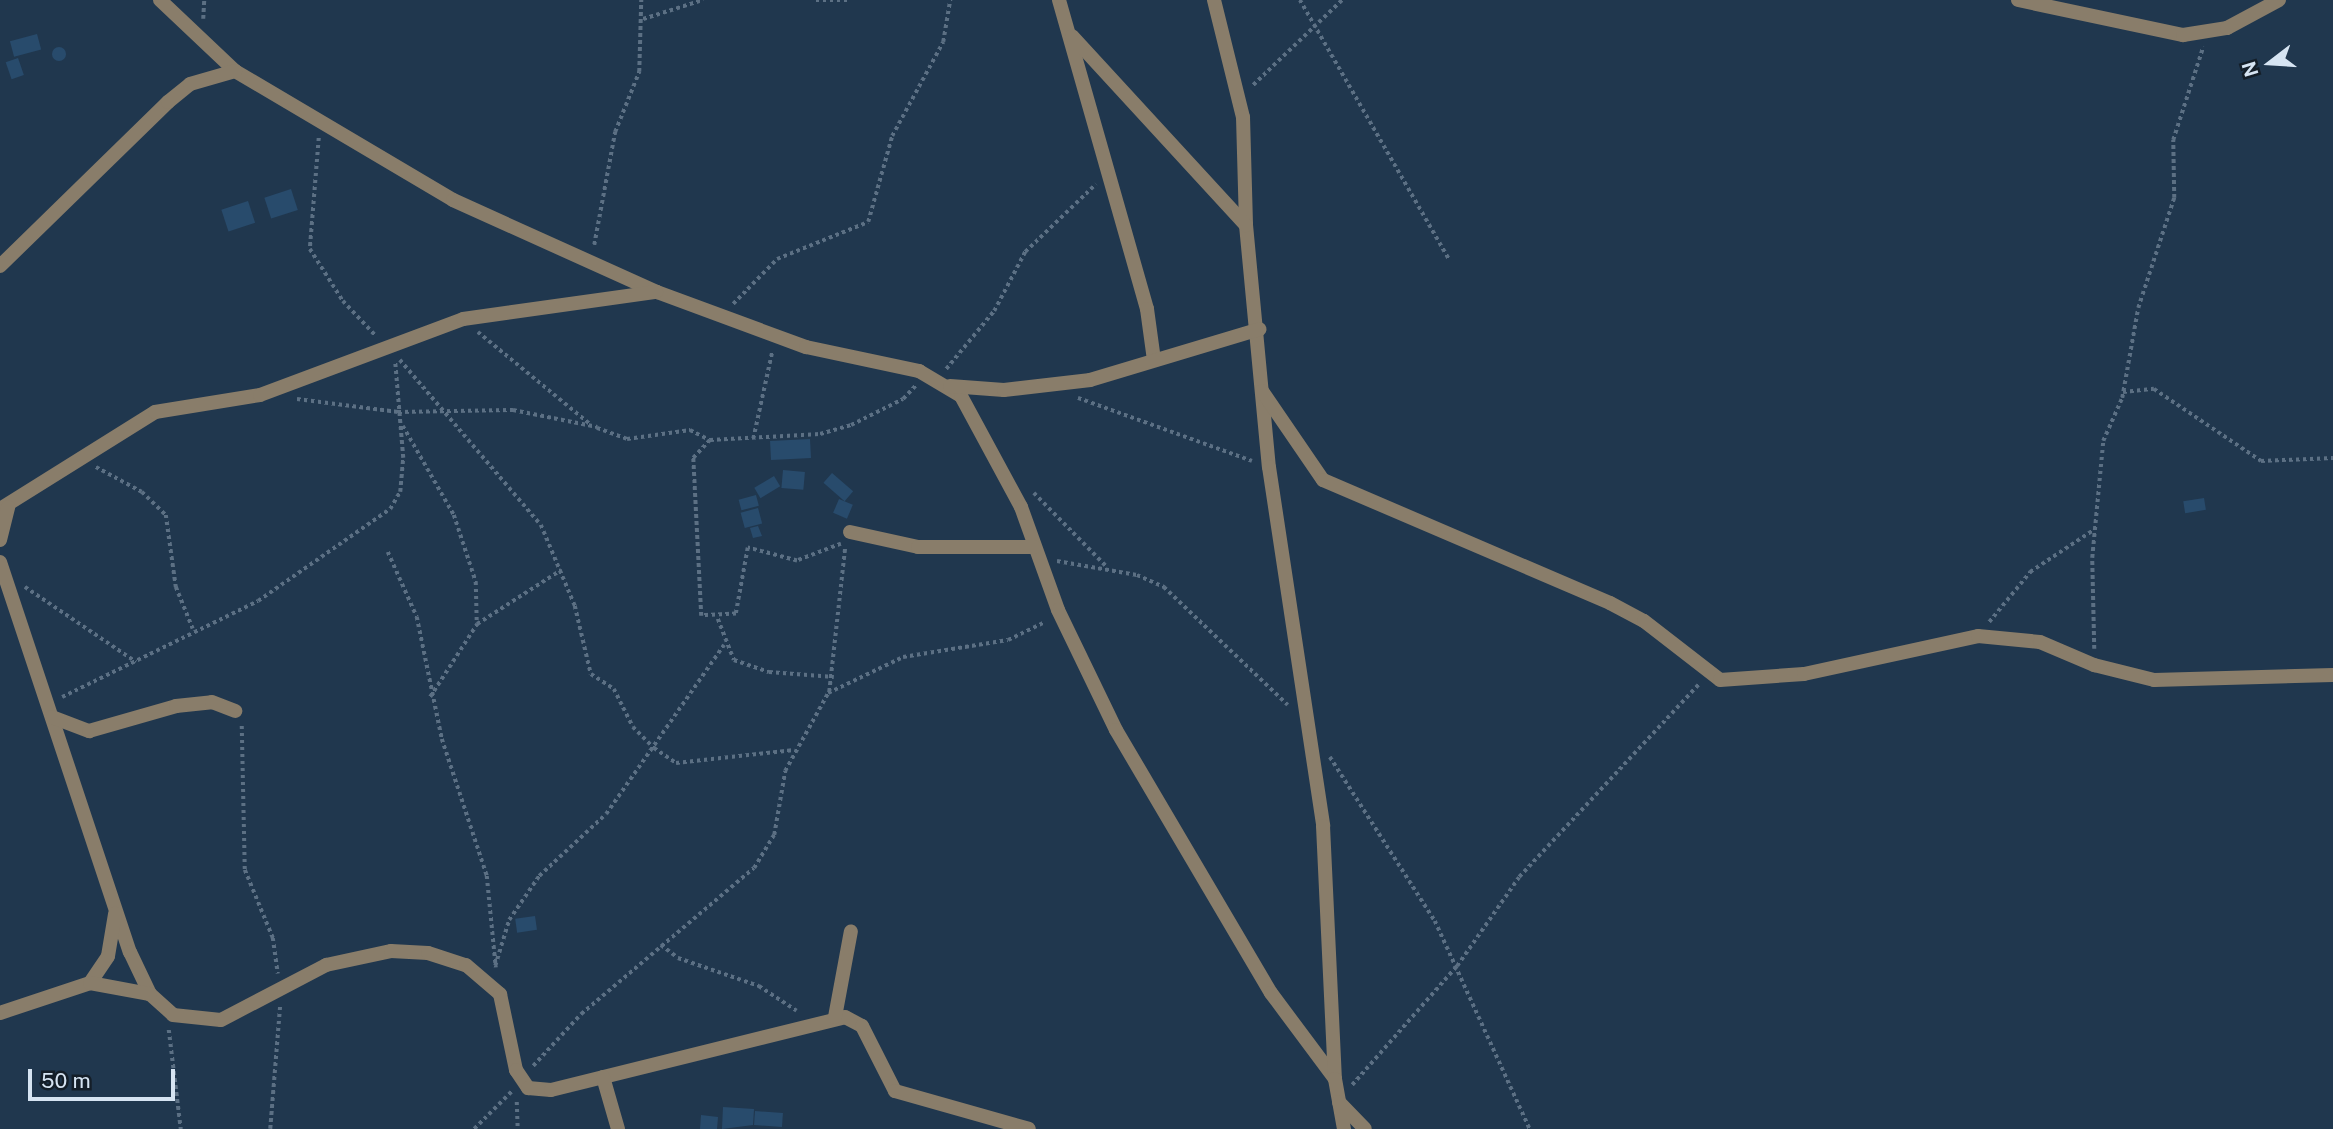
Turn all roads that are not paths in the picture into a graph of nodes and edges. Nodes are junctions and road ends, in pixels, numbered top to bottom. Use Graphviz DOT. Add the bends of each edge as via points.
graph roads {
  1 [pos="160,0"];
  2 [pos="1059,0"];
  3 [pos="1214,0"];
  4 [pos="2018,0"];
  5 [pos="2279,0"];
  6 [pos="1067,30"];
  7 [pos="235,71"];
  8 [pos="1246,225"];
  9 [pos="0,266"];
  10 [pos="657,292"];
  11 [pos="1260,329"];
  12 [pos="1154,360"];
  13 [pos="950,386"];
  14 [pos="1262,391"];
  15 [pos="4,508"];
  16 [pos="848,537"];
  17 [pos="0,540"];
  18 [pos="1035,549"];
  19 [pos="0,562"];
  20 [pos="2333,675"];
  21 [pos="50,710"];
  22 [pos="235,711"];
  23 [pos="116,907"];
  24 [pos="851,931"];
  25 [pos="90,984"];
  26 [pos="150,994"];
  27 [pos="0,1013"];
  28 [pos="829,1018"];
  29 [pos="603,1077"];
  30 [pos="1335,1079"];
  31 [pos="1338,1101"];
  32 [pos="618,1129"];
  33 [pos="1029,1129"];
  34 [pos="1344,1129"];
  35 [pos="1365,1129"];
  1 -- 7 [label="street"];
  2 -- 6 [label="street"];
  3 -- 8 [label="street" via="1239,99"];
  4 -- 5 [label="street" via="2169,33 2217,31"];
  6 -- 8 [label="street"];
  6 -- 12 [label="street" via="1147,309"];
  7 -- 9 [label="street" via="190,84 168,102"];
  7 -- 10 [label="street" via="410,177"];
  8 -- 11 [label="street"];
  10 -- 13 [label="street" via="778,336 931,375"];
  10 -- 15 [label="street" via="463,319 260,395 155,412"];
  11 -- 12 [label="street"];
  11 -- 14 [label="street"];
  12 -- 13 [label="street" via="1050,387"];
  13 -- 18 [label="street" via="970,408 1002,468"];
  14 -- 20 [label="street" via="1322,480 1610,603 1662,634 1708,675 1732,682 1769,680 1969,636 2040,642 2094,666 2154,680"];
  14 -- 30 [label="street" via="1269,467 1323,826"];
  15 -- 17 [label="street"];
  16 -- 18 [label="street" via="918,547"];
  18 -- 30 [label="street" via="1058,610 1116,730 1232,932"];
  19 -- 21 [label="street"];
  21 -- 22 [label="street" via="89,731 176,706 212,702"];
  21 -- 23 [label="street"];
  23 -- 25 [label="street" via="108,956"];
  23 -- 26 [label="street"];
  24 -- 28 [label="street"];
  25 -- 26 [label="street"];
  25 -- 27 [label="street"];
  26 -- 29 [label="street" via="166,1011 221,1020 278,986 326,965 404,951 449,957 500,994 517,1085 543,1091"];
  28 -- 29 [label="street"];
  28 -- 33 [label="street" via="862,1026 895,1091"];
  29 -- 32 [label="street"];
  30 -- 31 [label="street"];
  31 -- 34 [label="street"];
  31 -- 35 [label="street"];
}
